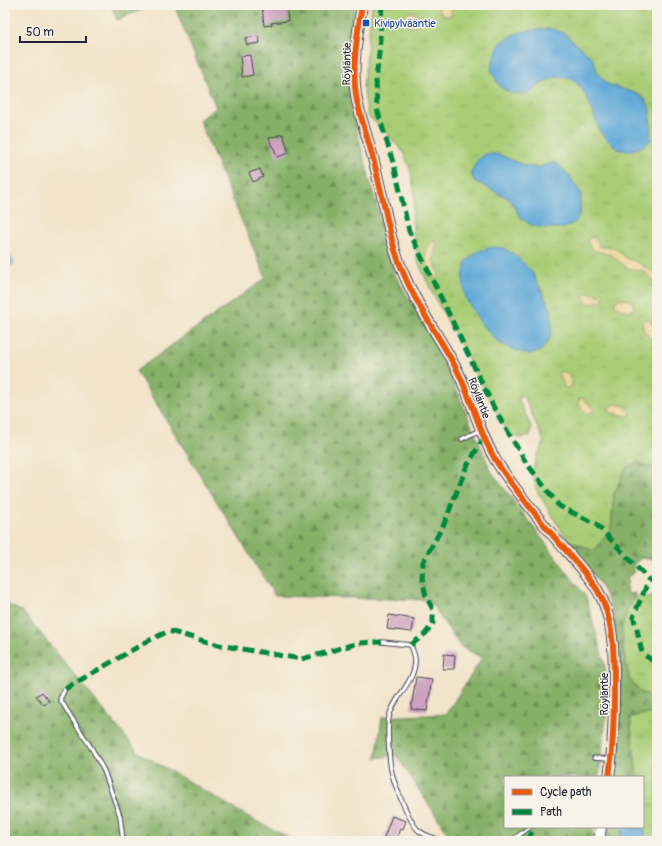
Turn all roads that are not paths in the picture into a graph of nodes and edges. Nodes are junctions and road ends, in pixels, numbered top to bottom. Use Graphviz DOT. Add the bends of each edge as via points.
graph roads {
  1 [pos="362,5"];
  2 [pos="481,430"];
  3 [pos="462,438"];
  4 [pos="382,642"];
  5 [pos="65,689"];
  6 [pos="594,758"];
  7 [pos="612,759"];
  8 [pos="608,775"];
  9 [pos="529,828"];
  10 [pos="601,828"];
  11 [pos="123,841"];
  12 [pos="443,841"];
  13 [pos="512,841"];
  14 [pos="599,841"];
  1 -- 2 [label="street, Röyläntie" via="354,71 357,100 375,162 394,249 413,295 458,372"];
  2 -- 3 [label="lane"];
  2 -- 7 [label="street, Röyläntie" via="498,463 524,501 585,571 602,600 610,625 614,657"];
  4 -- 12 [label="lane" via="411,645 415,659 412,677 397,700 390,717 393,778 419,830"];
  5 -- 11 [label="lane" via="60,699 104,771 120,816"];
  6 -- 7 [label="lane"];
  7 -- 8 [label="street, Röyläntie"];
  9 -- 13 [label="lane"];
  10 -- 14 [label="street"];
}
